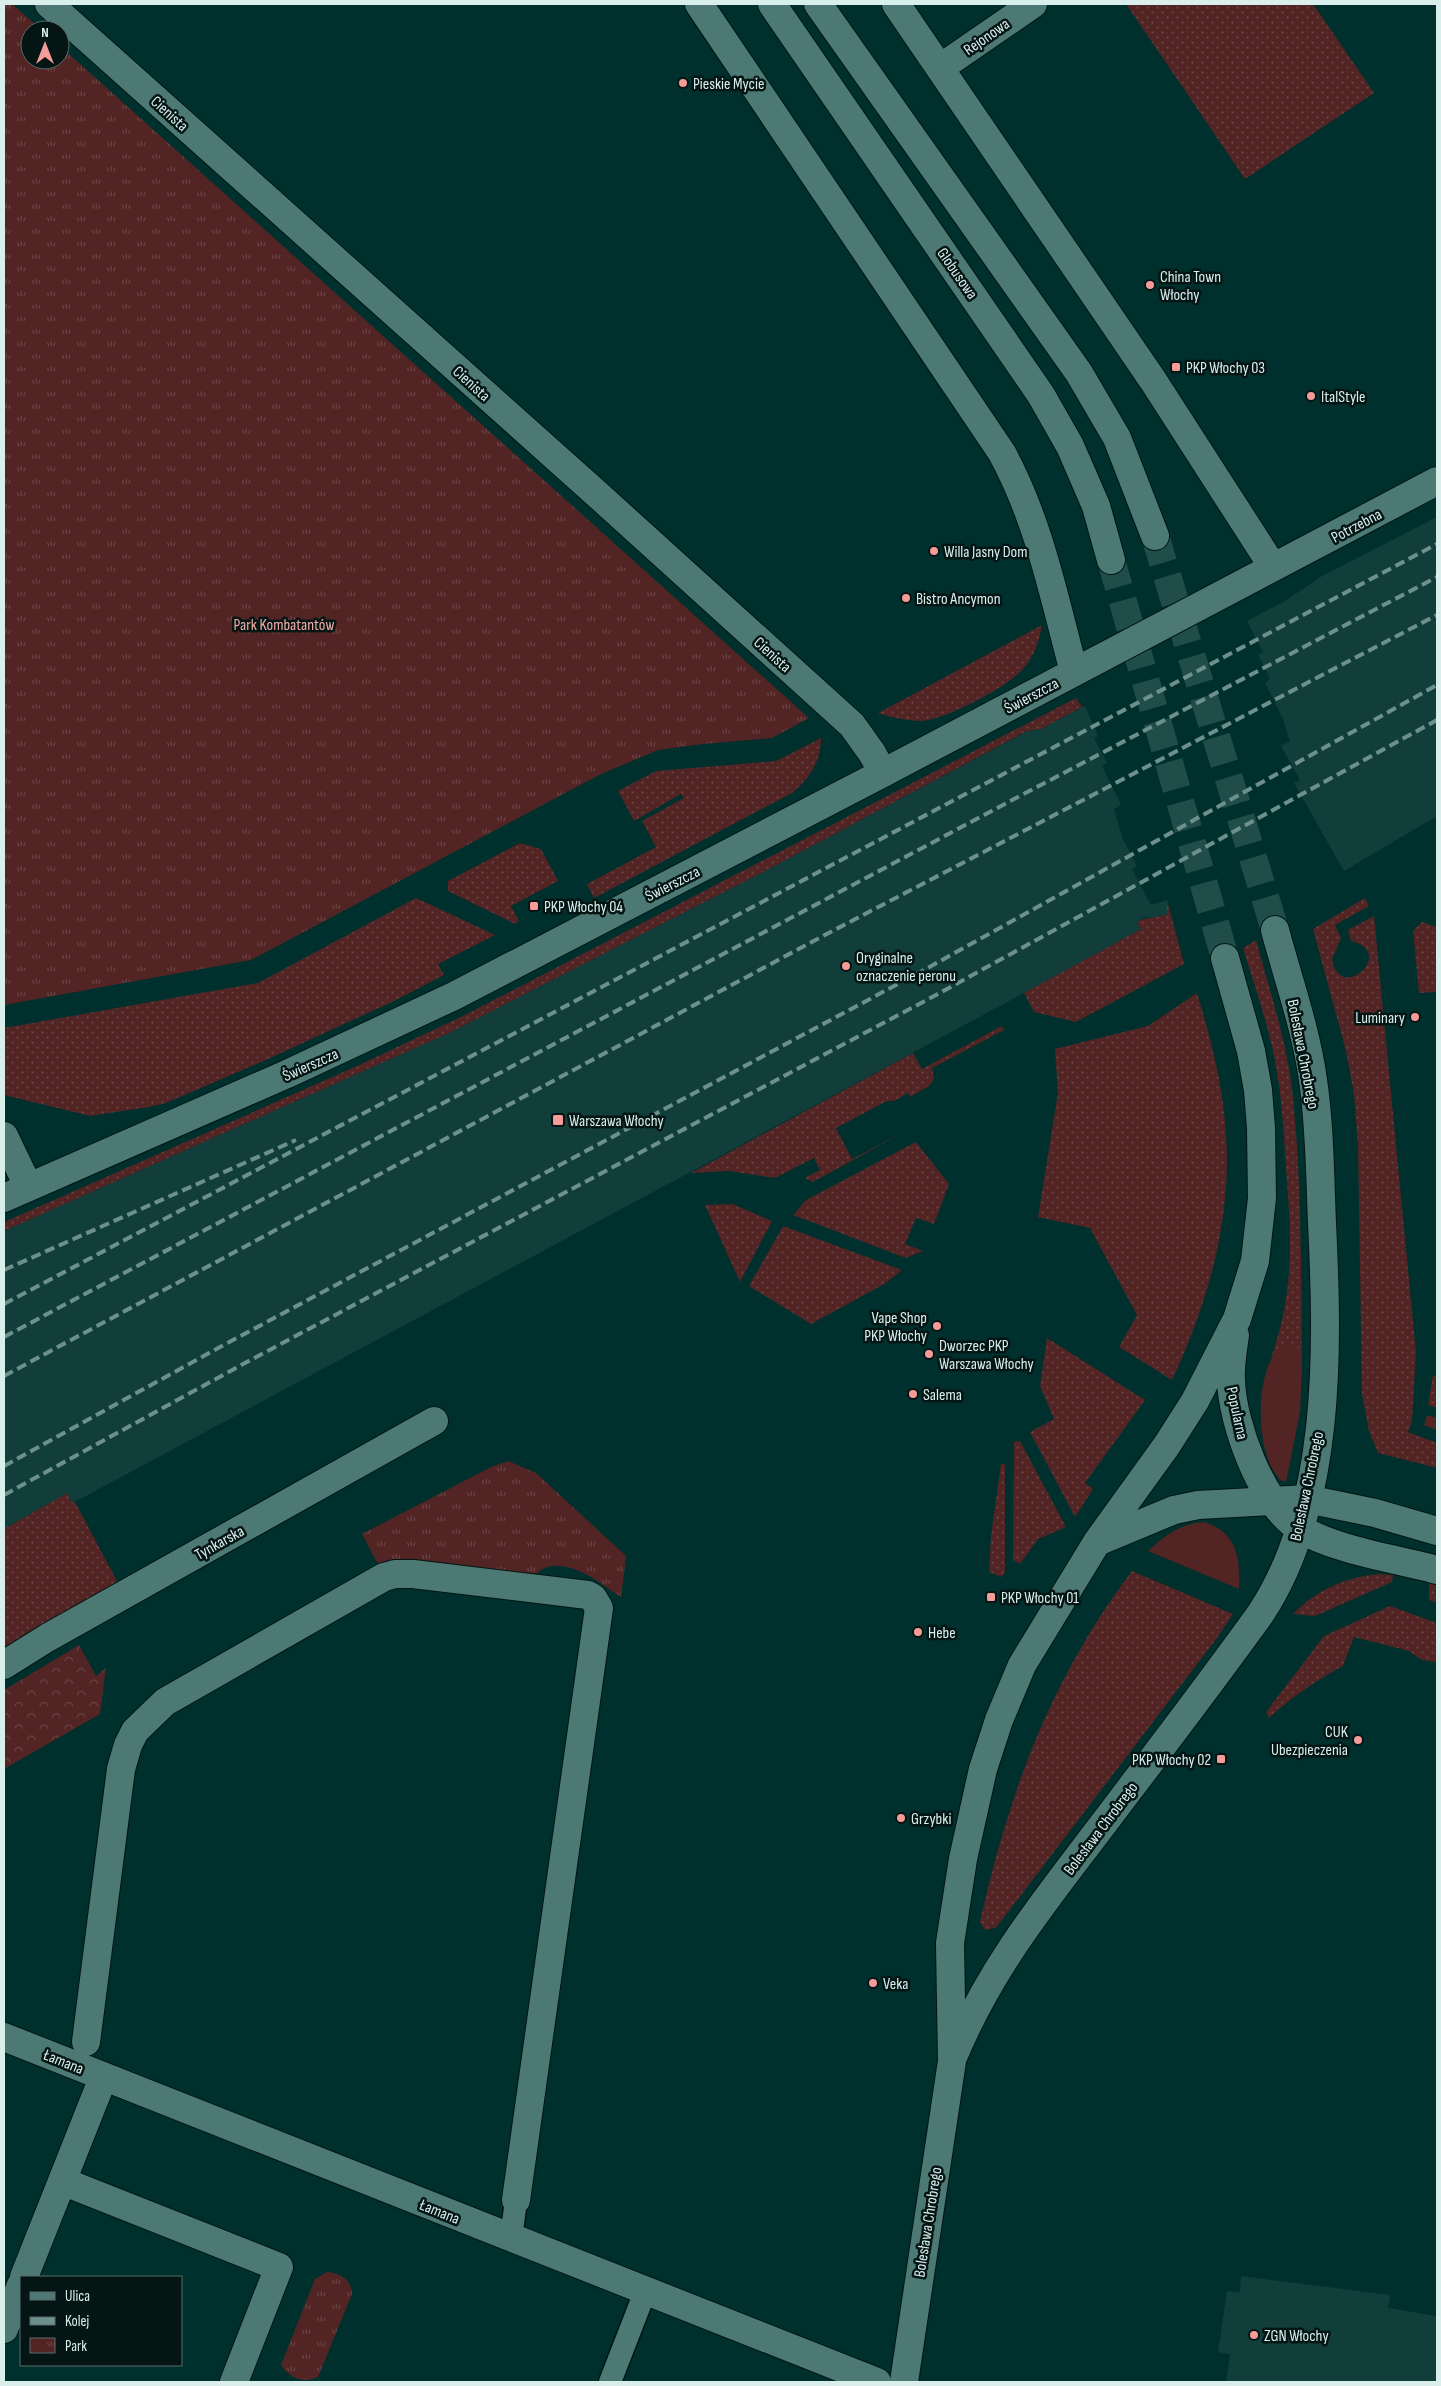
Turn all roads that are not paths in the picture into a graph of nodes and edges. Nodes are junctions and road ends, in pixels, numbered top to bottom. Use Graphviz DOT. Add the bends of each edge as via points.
graph roads {
  1 [pos="48,4"];
  2 [pos="699,4"];
  3 [pos="772,4"];
  4 [pos="818,4"];
  5 [pos="896,4"];
  6 [pos="1033,4"];
  7 [pos="940,68"];
  8 [pos="1437,481"];
  9 [pos="1155,536"];
  10 [pos="1111,560"];
  11 [pos="1274,568"];
  12 [pos="1074,672"];
  13 [pos="883,773"];
  14 [pos="1275,930"];
  15 [pos="1224,958"];
  16 [pos="4,1136"];
  17 [pos="28,1186"];
  18 [pos="4,1198"];
  19 [pos="1237,1319"];
  20 [pos="434,1421"];
  21 [pos="1307,1499"];
  22 [pos="1273,1500"];
  23 [pos="1300,1529"];
  24 [pos="1437,1531"];
  25 [pos="1097,1542"];
  26 [pos="1437,1570"];
  27 [pos="4,1664"];
  28 [pos="4,2037"];
  29 [pos="952,2061"];
  30 [pos="89,2062"];
  31 [pos="62,2182"];
  32 [pos="516,2200"];
  33 [pos="511,2239"];
  34 [pos="24,2276"];
  35 [pos="20,2288"];
  36 [pos="645,2292"];
  37 [pos="4,2330"];
  38 [pos="234,2382"];
  39 [pos="610,2382"];
  40 [pos="877,2382"];
  41 [pos="904,2382"];
  1 -- 13 [label="street, Cienista" via="852,725"];
  2 -- 12 [label="street" via="1002,453 1032,517"];
  3 -- 10 [label="street, Globusowa" via="1041,395 1070,446 1096,506"];
  4 -- 9 [label="street" via="1078,373 1117,438"];
  5 -- 7 [label="street"];
  6 -- 7 [label="street, Rejonowa"];
  7 -- 11 [label="street" via="1154,382"];
  8 -- 11 [label="street, Potrzebna"];
  11 -- 12 [label="street, Świerszcza"];
  12 -- 13 [label="street, Świerszcza"];
  13 -- 17 [label="street, Świerszcza" via="392,1026"];
  14 -- 21 [label="street, Bolesława Chrobrego" via="1303,1032 1319,1132 1326,1342 1316,1453"];
  15 -- 19 [label="street, Bolesława Chrobrego" via="1251,1052 1261,1128 1259,1231 1255,1261"];
  16 -- 17 [label="street"];
  17 -- 18 [label="street, Świerszcza"];
  19 -- 22 [label="street, Popularna" via="1231,1381 1236,1415 1242,1440"];
  19 -- 25 [label="street, Bolesława Chrobrego" via="1172,1438"];
  20 -- 27 [label="street, Tynkarska"];
  21 -- 22 [label="street"];
  21 -- 23 [label="street, Bolesława Chrobrego"];
  21 -- 24 [label="street" via="1375,1513"];
  22 -- 23 [label="street, Popularna" via="1285,1517"];
  22 -- 25 [label="street" via="1198,1505 1174,1510"];
  23 -- 26 [label="street, Popularna" via="1343,1546"];
  23 -- 29 [label="street, Bolesława Chrobrego" via="1288,1563 1266,1606 1024,1928 997,1970"];
  25 -- 29 [label="street, Bolesława Chrobrego" via="1022,1665 983,1769 963,1859 950,1943"];
  28 -- 30 [label="street, Łamana"];
  29 -- 41 [label="street, Bolesława Chrobrego"];
  30 -- 31 [label="street"];
  30 -- 32 [label="street" via="120,1769 136,1731 165,1702 384,1577 413,1574 588,1595 599,1608"];
  30 -- 33 [label="street, Łamana"];
  31 -- 34 [label="street"];
  31 -- 38 [label="street" via="279,2267"];
  32 -- 33 [label="lane"];
  33 -- 36 [label="street, Łamana"];
  35 -- 37 [label="street"];
  36 -- 39 [label="lane"];
  36 -- 40 [label="street, Łamana"];
}
